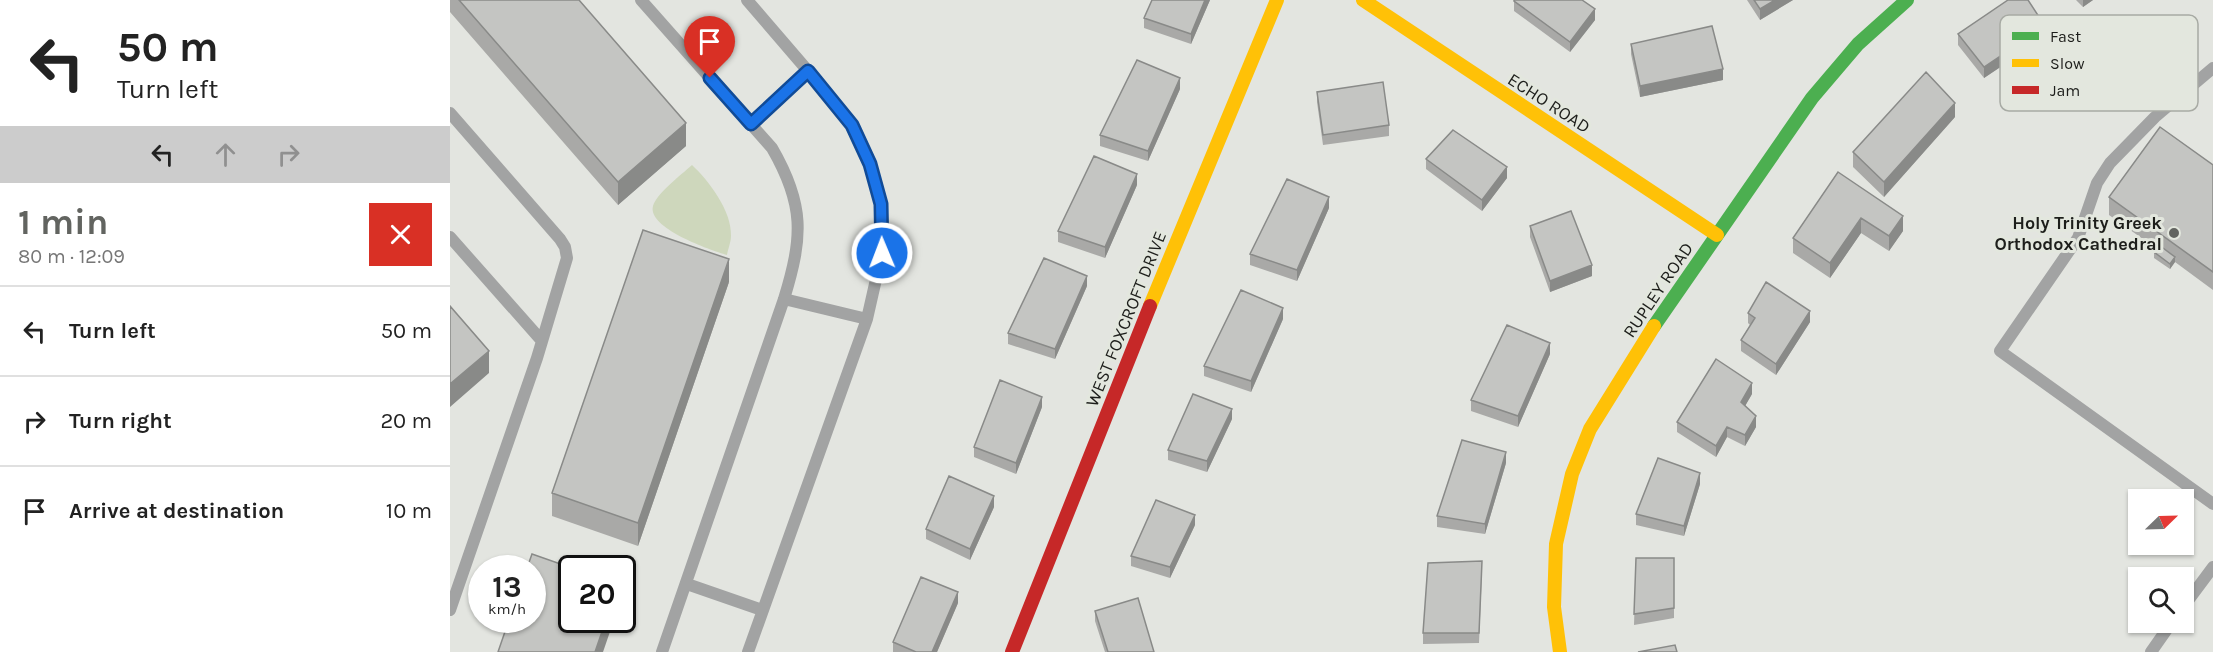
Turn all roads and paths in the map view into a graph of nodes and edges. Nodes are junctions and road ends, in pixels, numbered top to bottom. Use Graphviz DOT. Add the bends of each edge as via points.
graph roads {
  1 [pos="641,0"];
  2 [pos="747,0"];
  3 [pos="1276,0"];
  4 [pos="1362,0"];
  5 [pos="1907,0"];
  6 [pos="2213,68"];
  7 [pos="808,71"];
  8 [pos="2198,81"];
  9 [pos="2162,111"];
  10 [pos="450,113"];
  11 [pos="751,124"];
  12 [pos="1717,235"];
  13 [pos="450,237"];
  14 [pos="784,299"];
  15 [pos="867,319"];
  16 [pos="542,341"];
  17 [pos="2213,504"];
  18 [pos="2213,567"];
  19 [pos="687,584"];
  20 [pos="2194,593"];
  21 [pos="450,610"];
  22 [pos="762,610"];
  23 [pos="2164,633"];
  24 [pos="662,652"];
  25 [pos="748,652"];
  26 [pos="1012,652"];
  27 [pos="1560,652"];
  28 [pos="2151,652"];
  1 -- 11 [label="lane"];
  2 -- 7 [label="lane"];
  3 -- 26 [label="street, WEST FOXCROFT DRIVE"];
  4 -- 12 [label="street, ECHO ROAD"];
  5 -- 12 [label="street, RUPLEY ROAD" via="1858,44 1812,98"];
  6 -- 8 [label="lane"];
  7 -- 11 [label="lane"];
  7 -- 15 [label="lane" via="852,125 870,164 881,204 882,253"];
  9 -- 17 [label="lane" via="2110,163 2097,183 2078,238 2000,351"];
  10 -- 16 [label="lane" via="565,247 566,266"];
  11 -- 14 [label="lane" via="772,148 786,173 799,221 796,260"];
  12 -- 27 [label="street, RUPLEY ROAD" via="1644,340 1590,429 1572,474 1556,544 1554,607"];
  13 -- 16 [label="lane"];
  14 -- 15 [label="lane"];
  14 -- 19 [label="lane"];
  15 -- 22 [label="lane"];
  16 -- 21 [label="lane"];
  18 -- 20 [label="lane"];
  19 -- 22 [label="lane"];
  19 -- 24 [label="lane"];
  22 -- 25 [label="lane"];
  23 -- 28 [label="lane"];
}
